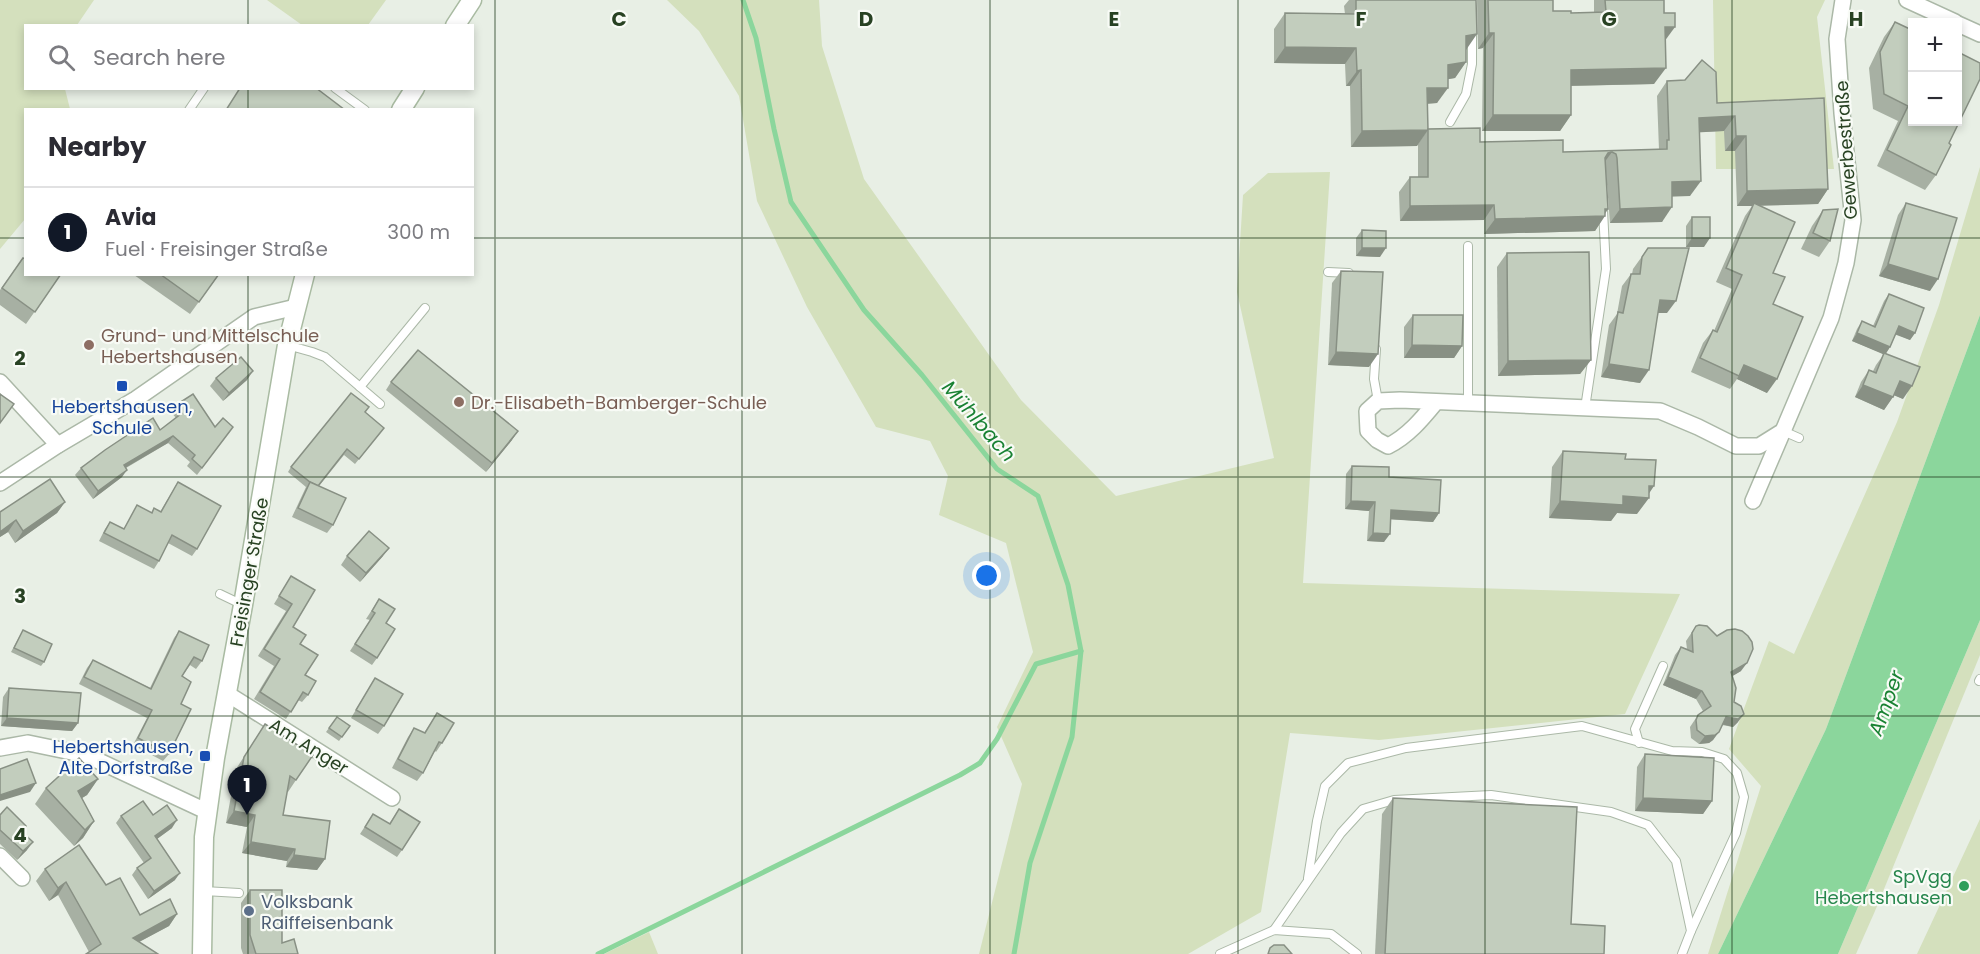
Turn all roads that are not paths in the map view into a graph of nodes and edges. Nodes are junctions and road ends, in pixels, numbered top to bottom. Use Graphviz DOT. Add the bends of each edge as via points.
graph roads {
  1 [pos="472,0"];
  2 [pos="1842,0"];
  3 [pos="1907,0"];
  4 [pos="1945,18"];
  5 [pos="1472,21"];
  6 [pos="456,24"];
  7 [pos="1962,26"];
  8 [pos="1980,34"];
  9 [pos="203,90"];
  10 [pos="338,90"];
  11 [pos="414,90"];
  12 [pos="190,108"];
  13 [pos="362,108"];
  14 [pos="402,108"];
  15 [pos="1450,122"];
  16 [pos="1603,205"];
  17 [pos="1468,246"];
  18 [pos="1328,272"];
  19 [pos="1360,274"];
  20 [pos="304,276"];
  21 [pos="296,307"];
  22 [pos="425,308"];
  23 [pos="1376,339"];
  24 [pos="287,345"];
  25 [pos="0,382"];
  26 [pos="360,387"];
  27 [pos="1378,401"];
  28 [pos="1436,402"];
  29 [pos="1468,403"];
  30 [pos="381,404"];
  31 [pos="1585,408"];
  32 [pos="1783,432"];
  33 [pos="1799,438"];
  34 [pos="58,445"];
  35 [pos="0,483"];
  36 [pos="1753,501"];
  37 [pos="220,594"];
  38 [pos="243,605"];
  39 [pos="1663,666"];
  40 [pos="226,693"];
  41 [pos="1639,743"];
  42 [pos="0,748"];
  43 [pos="392,798"];
  44 [pos="208,812"];
  45 [pos="0,856"];
  46 [pos="22,878"];
  47 [pos="1308,878"];
  48 [pos="202,891"];
  49 [pos="239,893"];
  50 [pos="1275,930"];
  51 [pos="1691,931"];
  52 [pos="202,954"];
  53 [pos="1220,954"];
  54 [pos="1357,954"];
  55 [pos="1683,954"];
  1 -- 6 [label="main road"];
  2 -- 32 [label="street, Gewerbestraße" via="1838,39 1853,220 1831,318"];
  3 -- 4 [label="street"];
  5 -- 15 [label="lane" via="1472,64 1466,94"];
  7 -- 8 [label="street"];
  9 -- 12 [label="lane"];
  10 -- 13 [label="lane"];
  11 -- 14 [label="main road"];
  16 -- 31 [label="lane" via="1606,269"];
  17 -- 29 [label="lane"];
  18 -- 19 [label="lane"];
  20 -- 21 [label="main road, Freisinger Straße"];
  21 -- 24 [label="main road, Freisinger Straße"];
  21 -- 34 [label="street" via="254,317 136,399"];
  22 -- 26 [label="lane"];
  23 -- 27 [label="lane" via="1374,380"];
  24 -- 26 [label="lane" via="325,357"];
  24 -- 38 [label="main road, Freisinger Straße"];
  25 -- 34 [label="street"];
  26 -- 30 [label="lane"];
  27 -- 28 [label="street"];
  27 -- 28 [label="street" via="1367,411 1368,431 1388,446 1401,439"];
  28 -- 29 [label="street"];
  29 -- 31 [label="street"];
  31 -- 32 [label="street" via="1660,411 1736,446 1759,446"];
  32 -- 33 [label="lane"];
  32 -- 36 [label="street, Gewerbestraße"];
  34 -- 35 [label="street"];
  37 -- 38 [label="lane"];
  38 -- 40 [label="main road, Freisinger Straße"];
  39 -- 41 [label="lane" via="1635,729"];
  40 -- 43 [label="street, Am Anger"];
  40 -- 44 [label="main road, Freisinger Straße"];
  41 -- 47 [label="lane" via="1582,726 1406,748 1348,763 1325,786"];
  41 -- 51 [label="lane" via="1724,759 1737,773 1744,797 1736,833"];
  42 -- 44 [label="street" via="28,743 86,755"];
  44 -- 48 [label="main road, Freisinger Straße"];
  45 -- 46 [label="street"];
  47 -- 50 [label="lane"];
  47 -- 51 [label="lane" via="1363,809 1394,800 1491,795 1611,812 1648,825 1676,861"];
  48 -- 49 [label="lane"];
  48 -- 52 [label="main road, Freisinger Straße"];
  50 -- 53 [label="lane"];
  50 -- 54 [label="lane" via="1331,934"];
  51 -- 55 [label="lane"];
}
